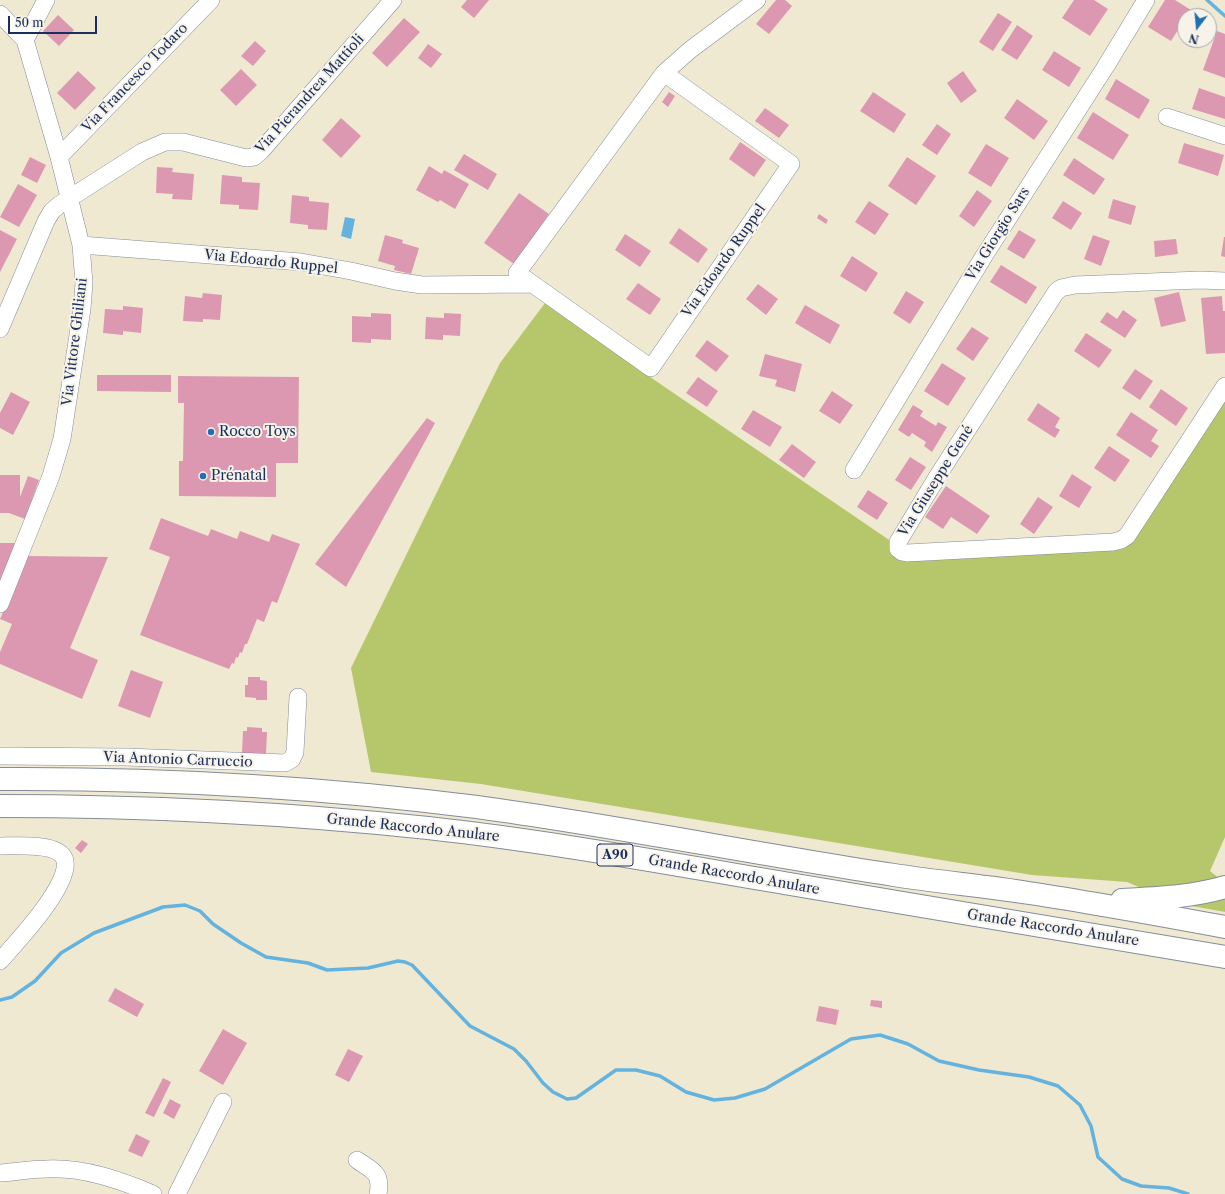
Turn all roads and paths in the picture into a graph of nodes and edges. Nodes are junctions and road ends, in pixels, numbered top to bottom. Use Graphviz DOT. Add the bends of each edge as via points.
graph roads {
  1 [pos="46,0"];
  2 [pos="211,0"];
  3 [pos="394,0"];
  4 [pos="757,0"];
  5 [pos="1146,0"];
  6 [pos="0,14"];
  7 [pos="25,40"];
  8 [pos="664,73"];
  9 [pos="1168,118"];
  10 [pos="1225,136"];
  11 [pos="59,157"];
  12 [pos="69,198"];
  13 [pos="81,245"];
  14 [pos="1225,281"];
  15 [pos="532,284"];
  16 [pos="0,329"];
  17 [pos="1225,386"];
  18 [pos="854,470"];
  19 [pos="0,604"];
  20 [pos="298,697"];
  21 [pos="0,756"];
  22 [pos="0,779"];
  23 [pos="0,806"];
  24 [pos="0,846"];
  25 [pos="1225,886"];
  26 [pos="1027,893"];
  27 [pos="1225,927"];
  28 [pos="1225,957"];
  29 [pos="0,961"];
  30 [pos="223,1102"];
  31 [pos="357,1160"];
  32 [pos="0,1173"];
  33 [pos="153,1194"];
  34 [pos="178,1194"];
  35 [pos="378,1194"];
  1 -- 7 [label="street"];
  2 -- 11 [label="street, Via Francesco Todaro"];
  3 -- 12 [label="street, Via Pierandrea Mattioli" via="254,157 240,157 183,142 165,142 142,152"];
  4 -- 8 [label="street, Via Edoardo Ruppel" via="690,50"];
  5 -- 18 [label="street, Via Giorgio Sars" via="984,256"];
  6 -- 7 [label="street, Via Vittore Ghiliani"];
  7 -- 11 [label="street, Via Vittore Ghiliani"];
  8 -- 15 [label="street, Via Edoardo Ruppel" via="517,273"];
  8 -- 15 [label="street, Via Edoardo Ruppel" via="791,164 651,368"];
  9 -- 10 [label="street"];
  11 -- 12 [label="street, Via Vittore Ghiliani"];
  12 -- 13 [label="street, Via Vittore Ghiliani"];
  12 -- 16 [label="street, Via Pierandrea Mattioli" via="56,207 48,217"];
  13 -- 15 [label="street, Via Edoardo Ruppel" via="301,262 422,285"];
  13 -- 19 [label="street, Via Vittore Ghiliani" via="84,270 82,301 62,439 51,476"];
  14 -- 17 [label="street, Via Giuseppe Gené" via="1075,285 1061,288 1056,292 939,474 898,542 898,549 907,553 1121,540 1127,536"];
  20 -- 21 [label="street, Via Antonio Carruccio" via="295,752 292,759 285,763 126,757"];
  22 -- 26 [label="highway, Grande Raccordo Anulare / A90" via="220,784 398,798 552,818 887,874"];
  23 -- 28 [label="highway, Grande Raccordo Anulare / A90" via="75,806 273,814 475,834 652,861"];
  24 -- 29 [label="street" via="49,849 62,855 66,865 64,875 49,902"];
  25 -- 26 [label="highway" via="1211,891 1165,898 1129,899"];
  26 -- 27 [label="highway, Grande Raccordo Anulare / A90"];
  30 -- 34 [label="street"];
  31 -- 35 [label="street" via="377,1174 380,1184"];
  32 -- 33 [label="street" via="47,1168 81,1170 126,1182"];
}
